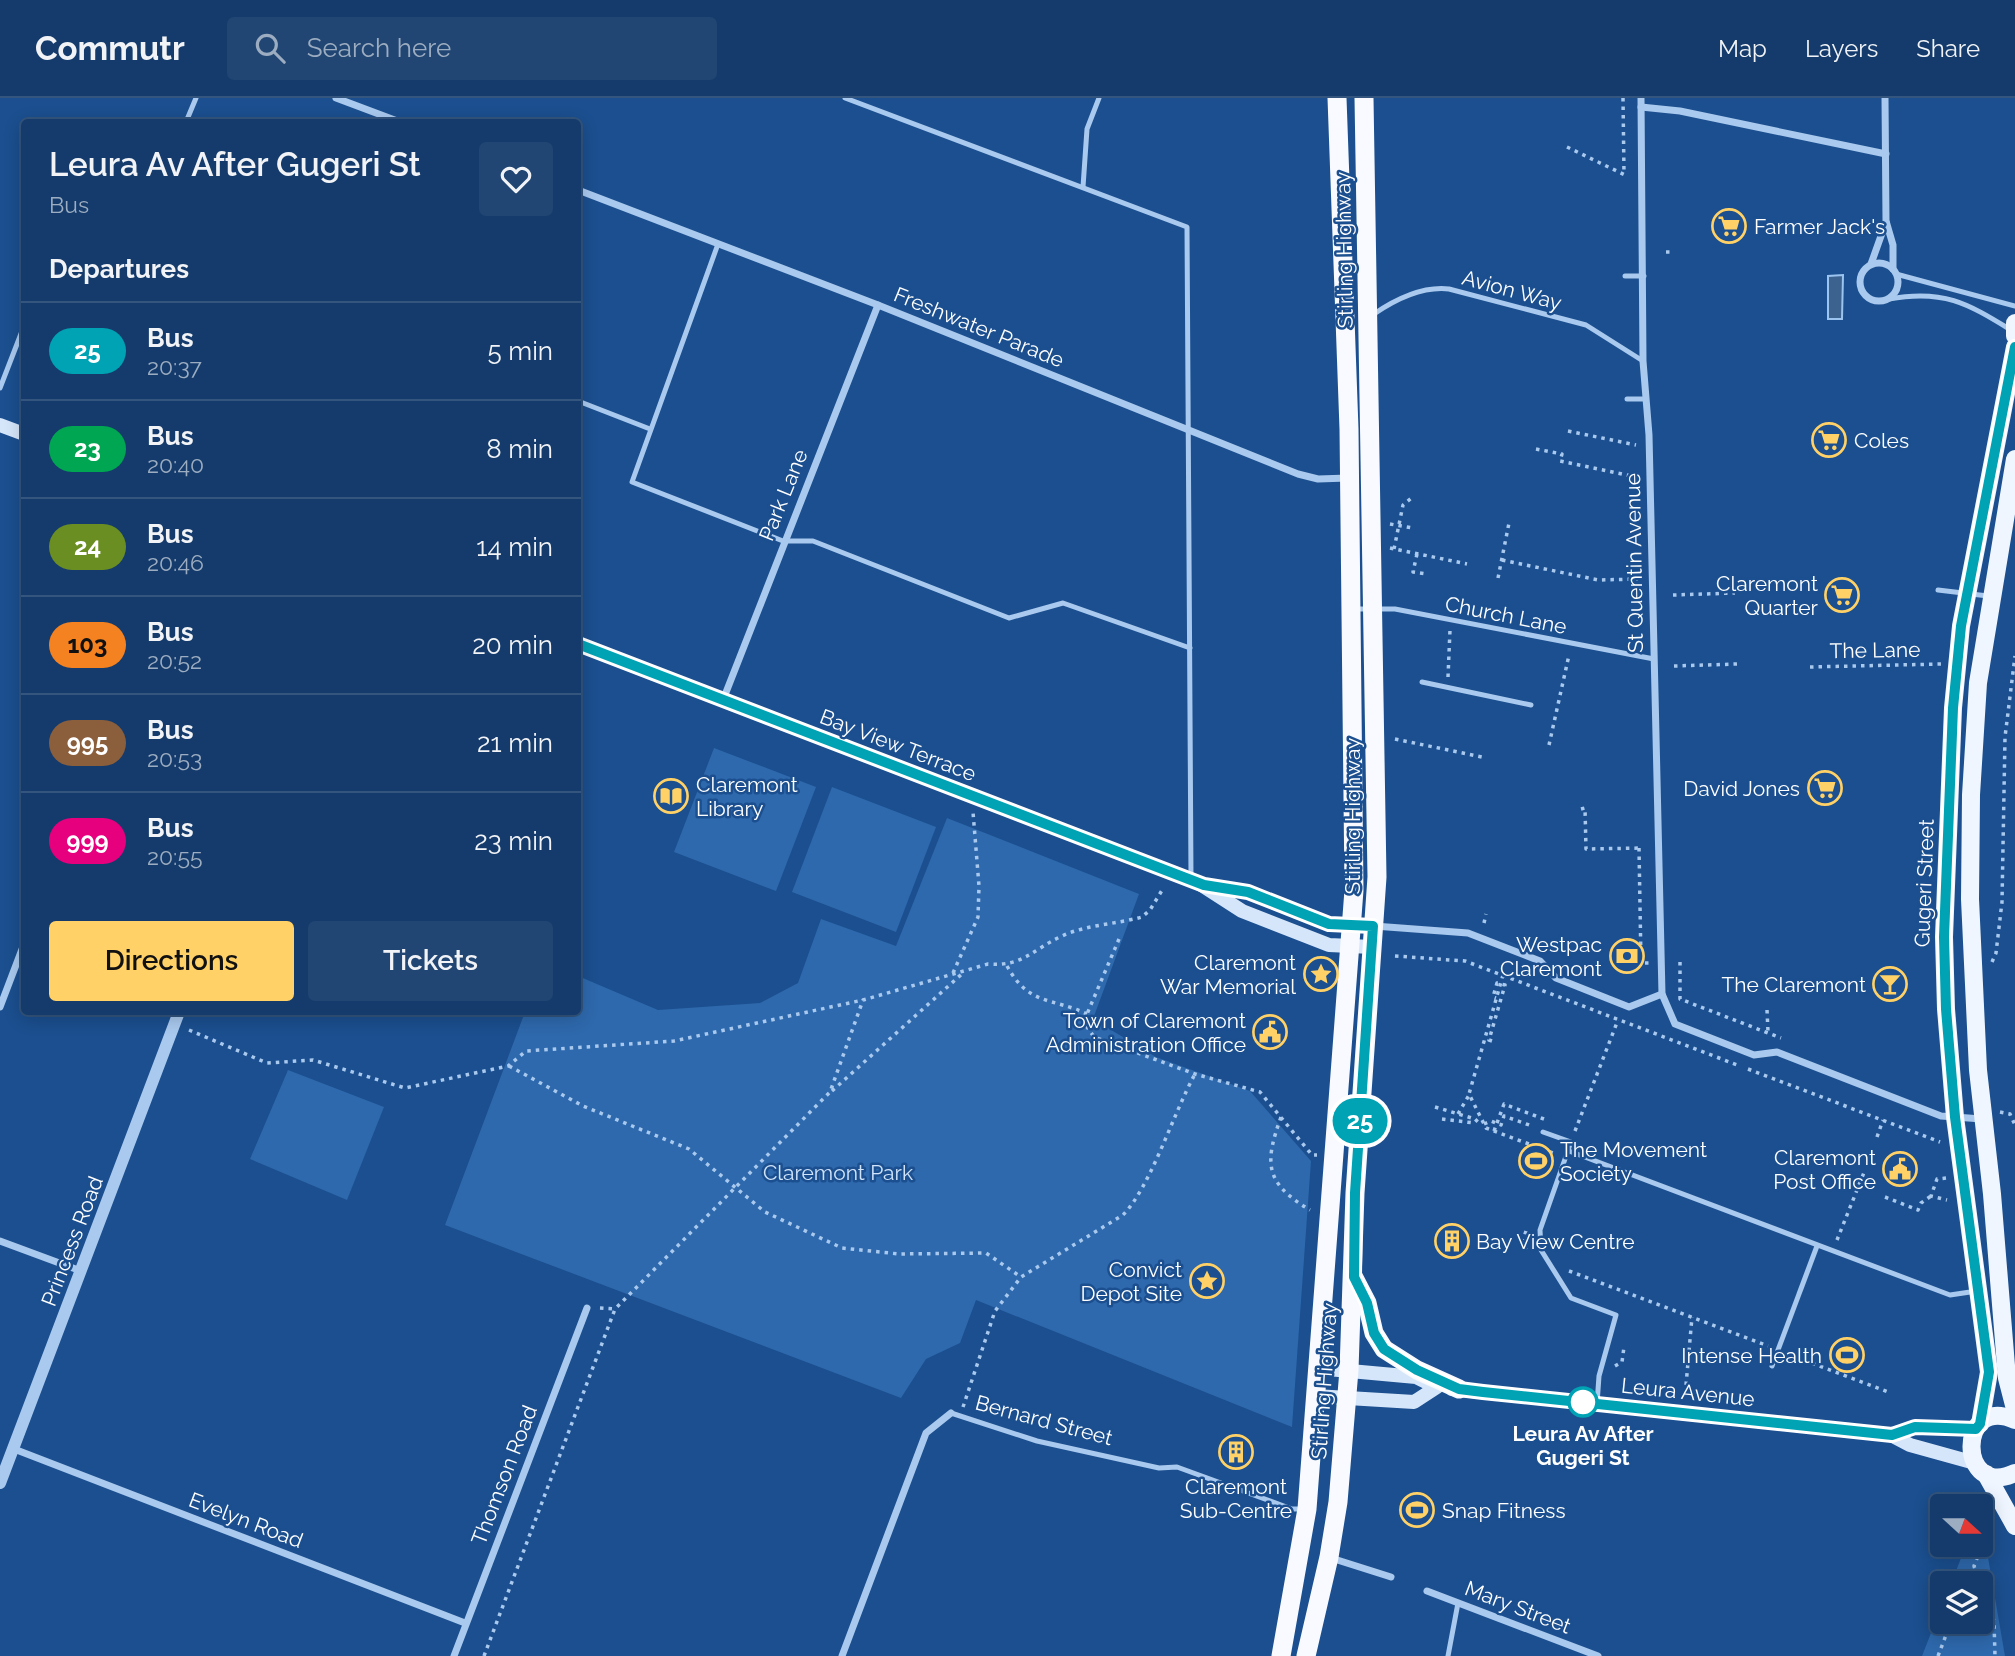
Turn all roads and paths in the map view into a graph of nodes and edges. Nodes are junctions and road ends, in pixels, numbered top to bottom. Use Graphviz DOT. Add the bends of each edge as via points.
graph roads {
  1 [pos="195,98"];
  2 [pos="336,98"];
  3 [pos="845,98"];
  4 [pos="1099,98"];
  5 [pos="1337,98"];
  6 [pos="1364,98"];
  7 [pos="1623,98"];
  8 [pos="1641,98"];
  9 [pos="1885,98"];
  10 [pos="1641,107"];
  11 [pos="187,119"];
  12 [pos="392,119"];
  13 [pos="1567,147"];
  14 [pos="1886,154"];
  15 [pos="1624,174"];
  16 [pos="1630,177"];
  17 [pos="1083,187"];
  18 [pos="581,191"];
  19 [pos="1886,221"];
  20 [pos="718,244"];
  21 [pos="1871,264"];
  22 [pos="1895,271"];
  23 [pos="1625,276"];
  24 [pos="1644,276"];
  25 [pos="1889,299"];
  26 [pos="878,305"];
  27 [pos="2015,306"];
  28 [pos="1369,317"];
  29 [pos="21,334"];
  30 [pos="2015,334"];
  31 [pos="1643,361"];
  32 [pos="0,388"];
  33 [pos="1627,399"];
  34 [pos="1646,399"];
  35 [pos="581,402"];
  36 [pos="0,425"];
  37 [pos="650,429"];
  38 [pos="1568,431"];
  39 [pos="1188,432"];
  40 [pos="21,433"];
  41 [pos="1636,445"];
  42 [pos="1536,449"];
  43 [pos="2015,459"];
  44 [pos="1369,477"];
  45 [pos="1636,477"];
  46 [pos="1349,478"];
  47 [pos="1414,496"];
  48 [pos="1509,523"];
  49 [pos="1399,526"];
  50 [pos="1413,528"];
  51 [pos="783,541"];
  52 [pos="1385,547"];
  53 [pos="1394,549"];
  54 [pos="1417,554"];
  55 [pos="1502,560"];
  56 [pos="1467,564"];
  57 [pos="1427,574"];
  58 [pos="1498,578"];
  59 [pos="1638,579"];
  60 [pos="1938,590"];
  61 [pos="1735,593"];
  62 [pos="1966,593"];
  63 [pos="1673,595"];
  64 [pos="1991,596"];
  65 [pos="1352,609"];
  66 [pos="1372,609"];
  67 [pos="1440,628"];
  68 [pos="581,645"];
  69 [pos="1191,648"];
  70 [pos="2015,656"];
  71 [pos="1579,657"];
  72 [pos="1654,659"];
  73 [pos="1737,664"];
  74 [pos="1941,664"];
  75 [pos="1674,666"];
  76 [pos="1810,667"];
  77 [pos="1422,682"];
  78 [pos="1448,683"];
  79 [pos="723,700"];
  80 [pos="1531,705"];
  81 [pos="1389,738"];
  82 [pos="1549,745"];
  83 [pos="1482,757"];
  84 [pos="973,796"];
  85 [pos="1581,808"];
  86 [pos="1169,871"];
  87 [pos="1197,883"];
  88 [pos="1486,914"];
  89 [pos="1484,922"];
  90 [pos="1352,925"];
  91 [pos="1373,926"];
  92 [pos="1119,939"];
  93 [pos="1351,946"];
  94 [pos="1372,947"];
  95 [pos="21,952"];
  96 [pos="1395,956"];
  97 [pos="1679,962"];
  98 [pos="1653,963"];
  99 [pos="1007,966"];
  100 [pos="1990,967"];
  101 [pos="966,970"];
  102 [pos="953,972"];
  103 [pos="1503,975"];
  104 [pos="1662,994"];
  105 [pos="1496,998"];
  106 [pos="863,1000"];
  107 [pos="0,1007"];
  108 [pos="1487,1010"];
  109 [pos="1767,1010"];
  110 [pos="1496,1012"];
  111 [pos="1087,1014"];
  112 [pos="176,1018"];
  113 [pos="1618,1019"];
  114 [pos="1768,1032"];
  115 [pos="1783,1038"];
  116 [pos="1492,1041"];
  117 [pos="508,1066"];
  118 [pos="1195,1074"];
  119 [pos="830,1092"];
  120 [pos="1469,1094"];
  121 [pos="1435,1107"];
  122 [pos="1458,1114"];
  123 [pos="1989,1115"];
  124 [pos="1280,1117"];
  125 [pos="1955,1117"];
  126 [pos="1478,1118"];
  127 [pos="1442,1119"];
  128 [pos="1547,1120"];
  129 [pos="1883,1121"];
  130 [pos="2015,1125"];
  131 [pos="1485,1126"];
  132 [pos="1536,1128"];
  133 [pos="1494,1131"];
  134 [pos="1543,1132"];
  135 [pos="1877,1137"];
  136 [pos="1571,1142"];
  137 [pos="1945,1144"];
  138 [pos="1569,1151"];
  139 [pos="1317,1155"];
  140 [pos="1553,1162"];
  141 [pos="1950,1177"];
  142 [pos="738,1186"];
  143 [pos="1931,1196"];
  144 [pos="1885,1197"];
  145 [pos="1953,1199"];
  146 [pos="1313,1212"];
  147 [pos="1529,1226"];
  148 [pos="0,1241"];
  149 [pos="1817,1245"];
  150 [pos="1552,1267"];
  151 [pos="82,1271"];
  152 [pos="1021,1277"];
  153 [pos="1354,1277"];
  154 [pos="1978,1291"];
  155 [pos="587,1308"];
  156 [pos="1692,1317"];
  157 [pos="1624,1347"];
  158 [pos="1778,1350"];
  159 [pos="1772,1366"];
  160 [pos="1317,1368"];
  161 [pos="1349,1370"];
  162 [pos="1612,1370"];
  163 [pos="1686,1385"];
  164 [pos="1437,1387"];
  165 [pos="1459,1389"];
  166 [pos="1888,1392"];
  167 [pos="1315,1396"];
  168 [pos="1346,1398"];
  169 [pos="1597,1404"];
  170 [pos="2015,1409"];
  171 [pos="951,1413"];
  172 [pos="960,1415"];
  173 [pos="2015,1420"];
  174 [pos="1978,1427"];
  175 [pos="1892,1435"];
  176 [pos="14,1448"];
  177 [pos="1980,1468"];
  178 [pos="2015,1474"];
  179 [pos="0,1483"];
  180 [pos="1307,1509"];
  181 [pos="1995,1514"];
  182 [pos="2015,1526"];
  183 [pos="1329,1557"];
  184 [pos="1974,1566"];
  185 [pos="1972,1571"];
  186 [pos="1976,1571"];
  187 [pos="1391,1577"];
  188 [pos="1427,1591"];
  189 [pos="1458,1603"];
  190 [pos="1993,1618"];
  191 [pos="465,1623"];
  192 [pos="1946,1634"];
  193 [pos="454,1656"];
  194 [pos="484,1656"];
  195 [pos="842,1656"];
  196 [pos="1281,1656"];
  197 [pos="1306,1656"];
  198 [pos="1448,1656"];
  199 [pos="1598,1656"];
  200 [pos="1938,1656"];
  201 [pos="1995,1656"];
  1 -- 11 [label="lane"];
  2 -- 12 [label="street"];
  3 -- 17 [label="lane"];
  4 -- 17 [label="lane" via="1087,129"];
  5 -- 46 [label="highway, Stirling Highway"];
  6 -- 28 [label="highway, Stirling Highway"];
  7 -- 15 [label="path"];
  8 -- 10 [label="street, St Quentin Avenue"];
  9 -- 14 [label="street"];
  10 -- 14 [label="street"];
  10 -- 24 [label="street, St Quentin Avenue"];
  13 -- 15 [label="path"];
  14 -- 19 [label="street"];
  15 -- 16 [label="path"];
  17 -- 39 [label="lane" via="1187,227"];
  18 -- 20 [label="street, Freshwater Parade"];
  19 -- 21 [label="street"];
  19 -- 22 [label="street"];
  20 -- 26 [label="street, Freshwater Parade"];
  20 -- 37 [label="lane"];
  21 -- 22 [label="street" via="1883,263"];
  21 -- 25 [label="street" via="1860,279 1862,291 1877,301"];
  22 -- 25 [label="street" via="1897,289"];
  22 -- 27 [label="lane"];
  23 -- 24 [label="lane"];
  24 -- 31 [label="street, St Quentin Avenue"];
  25 -- 30 [label="lane" via="1929,293 1965,303"];
  26 -- 39 [label="street, Freshwater Parade"];
  26 -- 51 [label="street, Park Lane"];
  28 -- 31 [label="lane, Avion Way" via="1419,291 1450,289 1586,325"];
  28 -- 44 [label="highway, Stirling Highway"];
  29 -- 32 [label="lane"];
  30 -- 62 [label="main road, Gugeri Street"];
  31 -- 34 [label="street, St Quentin Avenue"];
  33 -- 34 [label="lane"];
  34 -- 72 [label="street, St Quentin Avenue"];
  35 -- 37 [label="lane"];
  36 -- 40 [label="main road"];
  37 -- 51 [label="lane" via="632,482"];
  38 -- 41 [label="path"];
  39 -- 46 [label="street, Freshwater Parade" via="1298,474"];
  39 -- 69 [label="lane"];
  42 -- 45 [label="path" via="1562,454 1560,461"];
  43 -- 64 [label="main road"];
  44 -- 46 [label="street, Freshwater Parade"];
  44 -- 66 [label="highway, Stirling Highway"];
  46 -- 65 [label="highway, Stirling Highway"];
  47 -- 49 [label="path" via="1403,505"];
  48 -- 55 [label="path"];
  49 -- 50 [label="path"];
  49 -- 53 [label="path"];
  51 -- 69 [label="lane" via="813,541 1009,618 1063,603"];
  51 -- 79 [label="street, Park Lane"];
  52 -- 53 [label="path"];
  53 -- 54 [label="path"];
  54 -- 56 [label="path"];
  54 -- 57 [label="path" via="1413,572"];
  55 -- 58 [label="path"];
  55 -- 59 [label="path" via="1598,580"];
  60 -- 62 [label="lane"];
  61 -- 63 [label="path"];
  62 -- 64 [label="lane"];
  62 -- 125 [label="main road, Gugeri Street" via="1953,708 1944,937"];
  64 -- 123 [label="main road" via="1978,683 1970,818 1970,903"];
  65 -- 66 [label="lane, Church Lane"];
  65 -- 90 [label="highway, Stirling Highway"];
  66 -- 72 [label="lane, Church Lane" via="1395,609"];
  66 -- 91 [label="highway, Stirling Highway" via="1377,877"];
  67 -- 78 [label="path" via="1450,630"];
  68 -- 79 [label="main road, Bay View Terrace"];
  69 -- 87 [label="lane"];
  70 -- 100 [label="path" via="2005,737 2001,911"];
  71 -- 82 [label="path" via="1567,655"];
  72 -- 104 [label="street, St Quentin Avenue"];
  73 -- 75 [label="path"];
  74 -- 76 [label="path, The Lane"];
  77 -- 80 [label="lane"];
  79 -- 84 [label="main road, Bay View Terrace"];
  81 -- 83 [label="path"];
  84 -- 86 [label="main road, Bay View Terrace"];
  84 -- 102 [label="path" via="978,917"];
  85 -- 98 [label="path" via="1585,808 1586,849 1641,848 1641,963"];
  86 -- 87 [label="main road, Bay View Terrace"];
  86 -- 99 [label="path" via="1161,895 1142,918 1063,935"];
  87 -- 90 [label="main road, Bay View Terrace" via="1248,892 1329,924"];
  87 -- 93 [label="main road, Bay View Terrace" via="1242,911 1329,945"];
  88 -- 89 [label="path"];
  90 -- 91 [label="main road, Bay View Terrace"];
  90 -- 93 [label="highway, Stirling Highway"];
  91 -- 94 [label="highway, Stirling Highway"];
  91 -- 104 [label="street, Bay View Terrace" via="1468,933 1540,961 1556,978 1629,1007"];
  92 -- 111 [label="path"];
  93 -- 94 [label="main road, Bay View Terrace"];
  93 -- 160 [label="highway, Stirling Highway"];
  94 -- 153 [label="highway, Stirling Highway" via="1355,1193"];
  95 -- 107 [label="street"];
  96 -- 103 [label="path" via="1465,961"];
  97 -- 114 [label="path" via="1680,999"];
  99 -- 101 [label="path" via="988,964"];
  99 -- 111 [label="path" via="1029,995"];
  101 -- 102 [label="path"];
  101 -- 119 [label="path"];
  102 -- 106 [label="path"];
  103 -- 105 [label="path"];
  103 -- 113 [label="path"];
  104 -- 125 [label="street, St Quentin Avenue" via="1675,1024 1755,1055 1777,1052 1941,1116"];
  105 -- 110 [label="path" via="1497,983 1504,985"];
  105 -- 120 [label="path"];
  106 -- 117 [label="path" via="674,1041 526,1051"];
  106 -- 119 [label="path"];
  108 -- 110 [label="path"];
  109 -- 114 [label="path"];
  110 -- 116 [label="path"];
  111 -- 118 [label="path" via="1087,1027 1094,1037"];
  112 -- 117 [label="path" via="267,1063 313,1060 405,1088"];
  112 -- 151 [label="street, Princess Road"];
  113 -- 129 [label="path"];
  113 -- 136 [label="path"];
  114 -- 115 [label="path"];
  117 -- 142 [label="path" via="583,1106 689,1149"];
  118 -- 124 [label="path" via="1260,1092"];
  118 -- 152 [label="path" via="1137,1201 1123,1215"];
  119 -- 142 [label="path"];
  120 -- 122 [label="path"];
  120 -- 126 [label="path"];
  121 -- 122 [label="path"];
  122 -- 126 [label="path"];
  123 -- 125 [label="street"];
  123 -- 130 [label="path" via="2010,1114"];
  123 -- 170 [label="main road" via="2007,1378"];
  124 -- 139 [label="path" via="1312,1155"];
  124 -- 146 [label="path" via="1269,1167 1287,1196"];
  125 -- 154 [label="main road, Gugeri Street"];
  126 -- 127 [label="path" via="1474,1123"];
  126 -- 131 [label="path"];
  128 -- 133 [label="path" via="1504,1104"];
  129 -- 135 [label="path"];
  129 -- 137 [label="path"];
  131 -- 132 [label="path" via="1491,1121 1501,1125 1504,1116"];
  131 -- 133 [label="path"];
  133 -- 140 [label="path" via="1555,1154"];
  134 -- 136 [label="lane"];
  136 -- 138 [label="lane"];
  138 -- 149 [label="lane"];
  138 -- 150 [label="lane" via="1538,1236"];
  141 -- 143 [label="path" via="1937,1179"];
  142 -- 152 [label="path" via="765,1212 842,1248 899,1254 986,1253"];
  142 -- 194 [label="path" via="615,1309"];
  143 -- 144 [label="path" via="1918,1210"];
  143 -- 145 [label="path"];
  147 -- 150 [label="path" via="1522,1243 1540,1275"];
  148 -- 151 [label="street"];
  149 -- 154 [label="lane" via="1950,1295"];
  149 -- 158 [label="lane"];
  150 -- 156 [label="path" via="1562,1261 1566,1270"];
  150 -- 169 [label="lane" via="1572,1298 1616,1315 1599,1377"];
  151 -- 176 [label="street, Princess Road"];
  152 -- 172 [label="path" via="995,1311"];
  153 -- 161 [label="highway, Stirling Highway"];
  153 -- 165 [label="highway" via="1384,1349"];
  154 -- 174 [label="main road, Gugeri Street" via="1989,1372"];
  155 -- 191 [label="street, Thomson Road"];
  156 -- 158 [label="path"];
  156 -- 163 [label="path"];
  157 -- 162 [label="path" via="1622,1362"];
  158 -- 159 [label="lane"];
  158 -- 166 [label="path"];
  160 -- 161 [label="main road, Leura Avenue"];
  160 -- 167 [label="highway, Stirling Highway"];
  161 -- 164 [label="main road, Leura Avenue" via="1416,1377"];
  161 -- 168 [label="highway, Stirling Highway"];
  164 -- 165 [label="main road, Leura Avenue"];
  164 -- 168 [label="main road" via="1415,1402"];
  165 -- 169 [label="main road, Leura Avenue"];
  167 -- 168 [label="main road"];
  167 -- 180 [label="highway, Stirling Highway"];
  168 -- 183 [label="highway, Stirling Highway"];
  169 -- 175 [label="main road, Leura Avenue"];
  171 -- 172 [label="lane, Bernard Street"];
  171 -- 195 [label="street, Bernard Street" via="926,1433"];
  172 -- 180 [label="lane, Bernard Street" via="1037,1441 1159,1468 1177,1467 1292,1508"];
  173 -- 174 [label="main road" via="1996,1417"];
  174 -- 175 [label="main road, Leura Avenue" via="1915,1427"];
  174 -- 177 [label="main road, Gugeri Street" via="1970,1446"];
  175 -- 177 [label="main road, Leura Avenue"];
  176 -- 179 [label="street, Princess Road"];
  176 -- 191 [label="street, Evelyn Road"];
  177 -- 178 [label="main road" via="2002,1477"];
  177 -- 182 [label="main road"];
  180 -- 196 [label="highway, Stirling Highway"];
  181 -- 184 [label="path"];
  183 -- 187 [label="street"];
  183 -- 197 [label="highway, Stirling Highway"];
  184 -- 185 [label="path"];
  184 -- 186 [label="path"];
  188 -- 189 [label="street, Mary Street"];
  189 -- 198 [label="lane"];
  189 -- 199 [label="street, Mary Street"];
  190 -- 201 [label="path"];
  191 -- 193 [label="street, Thomson Road"];
  192 -- 200 [label="path"];
}
